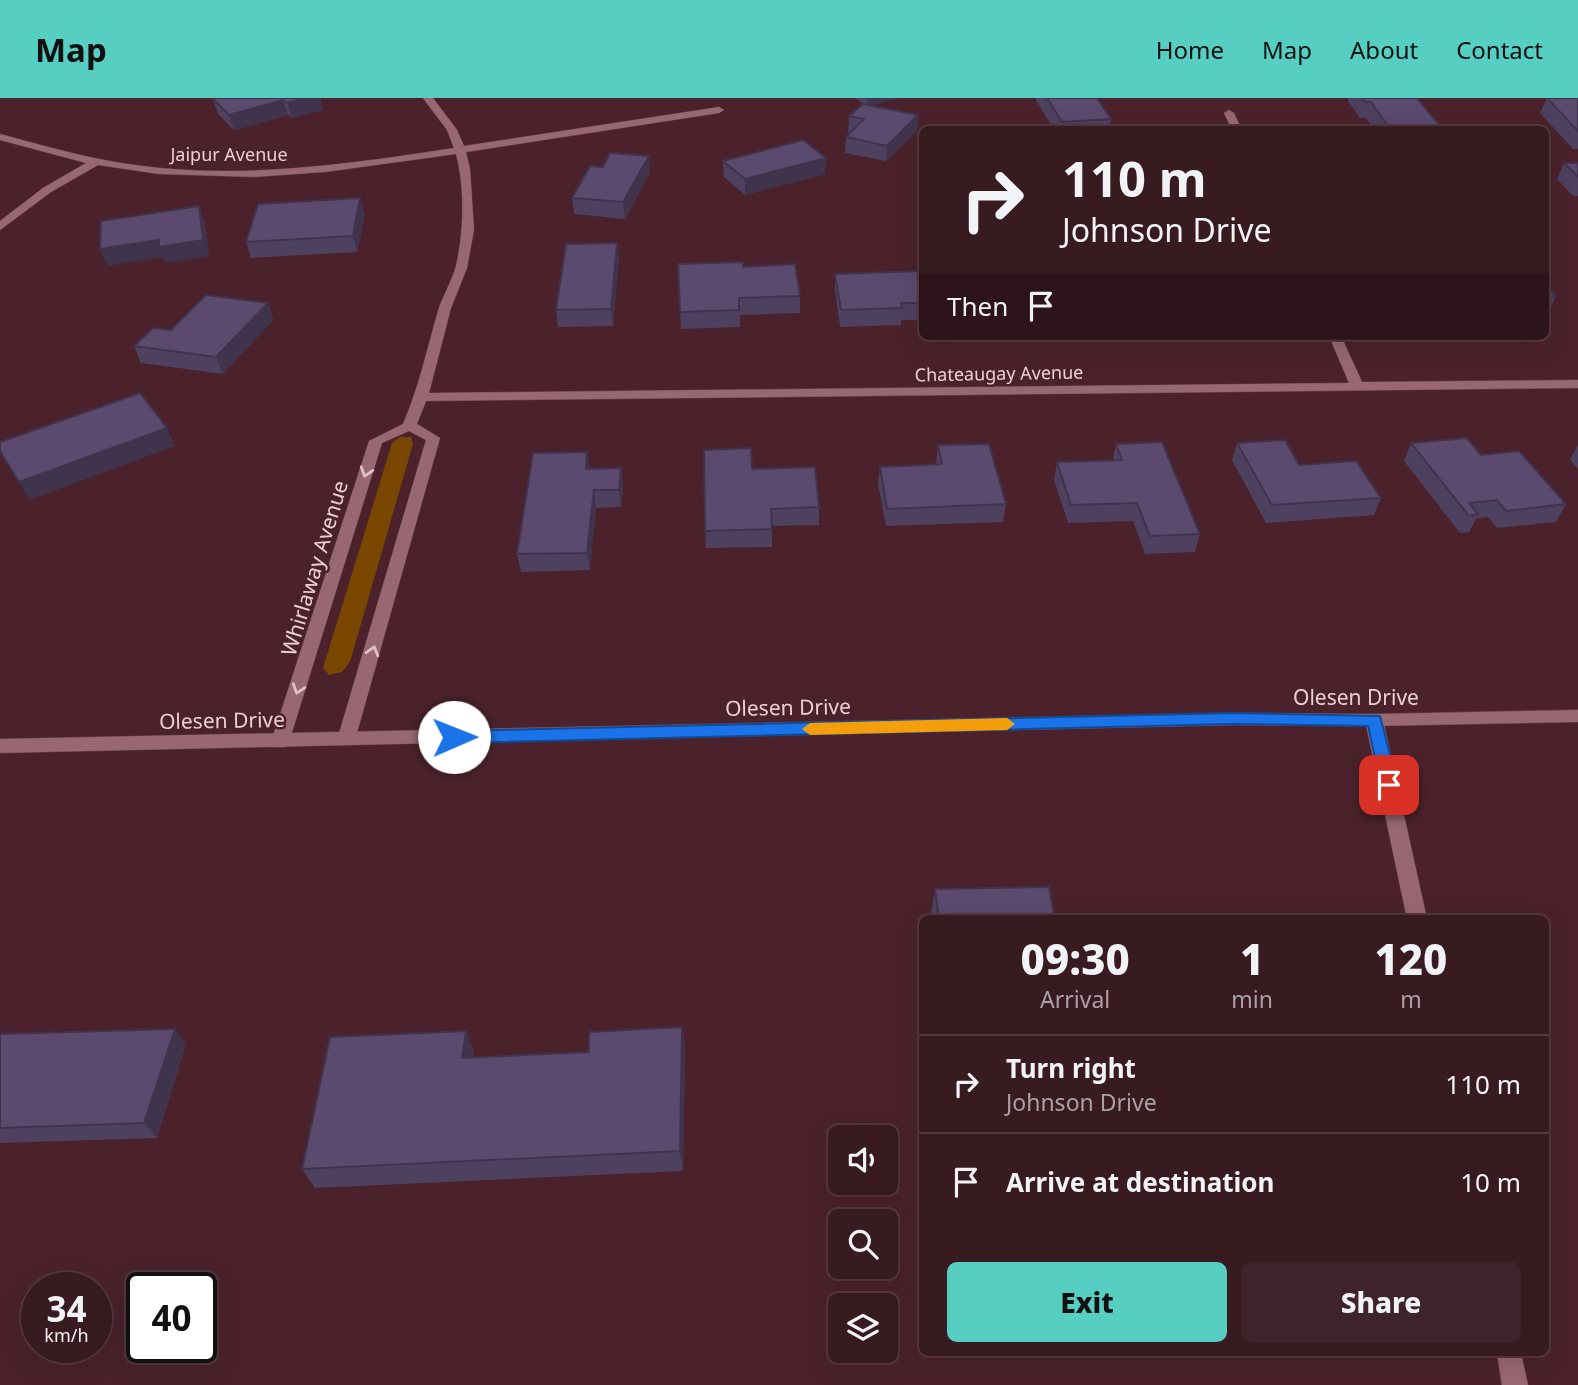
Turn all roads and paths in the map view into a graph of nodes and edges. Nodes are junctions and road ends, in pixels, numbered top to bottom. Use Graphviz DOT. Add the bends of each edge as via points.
graph roads {
  1 [pos="428,98"];
  2 [pos="719,110"];
  3 [pos="1229,113"];
  4 [pos="1235,126"];
  5 [pos="0,137"];
  6 [pos="460,150"];
  7 [pos="95,162"];
  8 [pos="0,227"];
  9 [pos="1337,340"];
  10 [pos="1578,384"];
  11 [pos="1357,386"];
  12 [pos="421,397"];
  13 [pos="409,426"];
  14 [pos="1578,716"];
  15 [pos="1374,720"];
  16 [pos="346,740"];
  17 [pos="280,742"];
  18 [pos="0,746"];
  19 [pos="1417,915"];
  20 [pos="1510,1356"];
  21 [pos="1516,1385"];
  1 -- 6 [label="street" via="452,130"];
  2 -- 6 [label="street, Jaipur Avenue"];
  3 -- 4 [label="street"];
  5 -- 7 [label="street, Jaipur Avenue"];
  6 -- 7 [label="street, Jaipur Avenue" via="278,173 180,173"];
  6 -- 12 [label="street" via="468,230 461,268"];
  7 -- 8 [label="street" via="47,190"];
  9 -- 11 [label="street"];
  10 -- 11 [label="street, Chateaugay Avenue"];
  11 -- 12 [label="street, Chateaugay Avenue"];
  12 -- 13 [label="street"];
  16 -- 13 [label="street, one-way" via="433,438"];
  13 -- 17 [label="street, Whirlaway Avenue, one-way" via="376,441"];
  14 -- 15 [label="street, Olesen Drive"];
  15 -- 16 [label="street, Olesen Drive" via="1232,719"];
  15 -- 19 [label="street"];
  16 -- 17 [label="street, Olesen Drive"];
  17 -- 18 [label="street, Olesen Drive"];
  20 -- 21 [label="street"];
}
